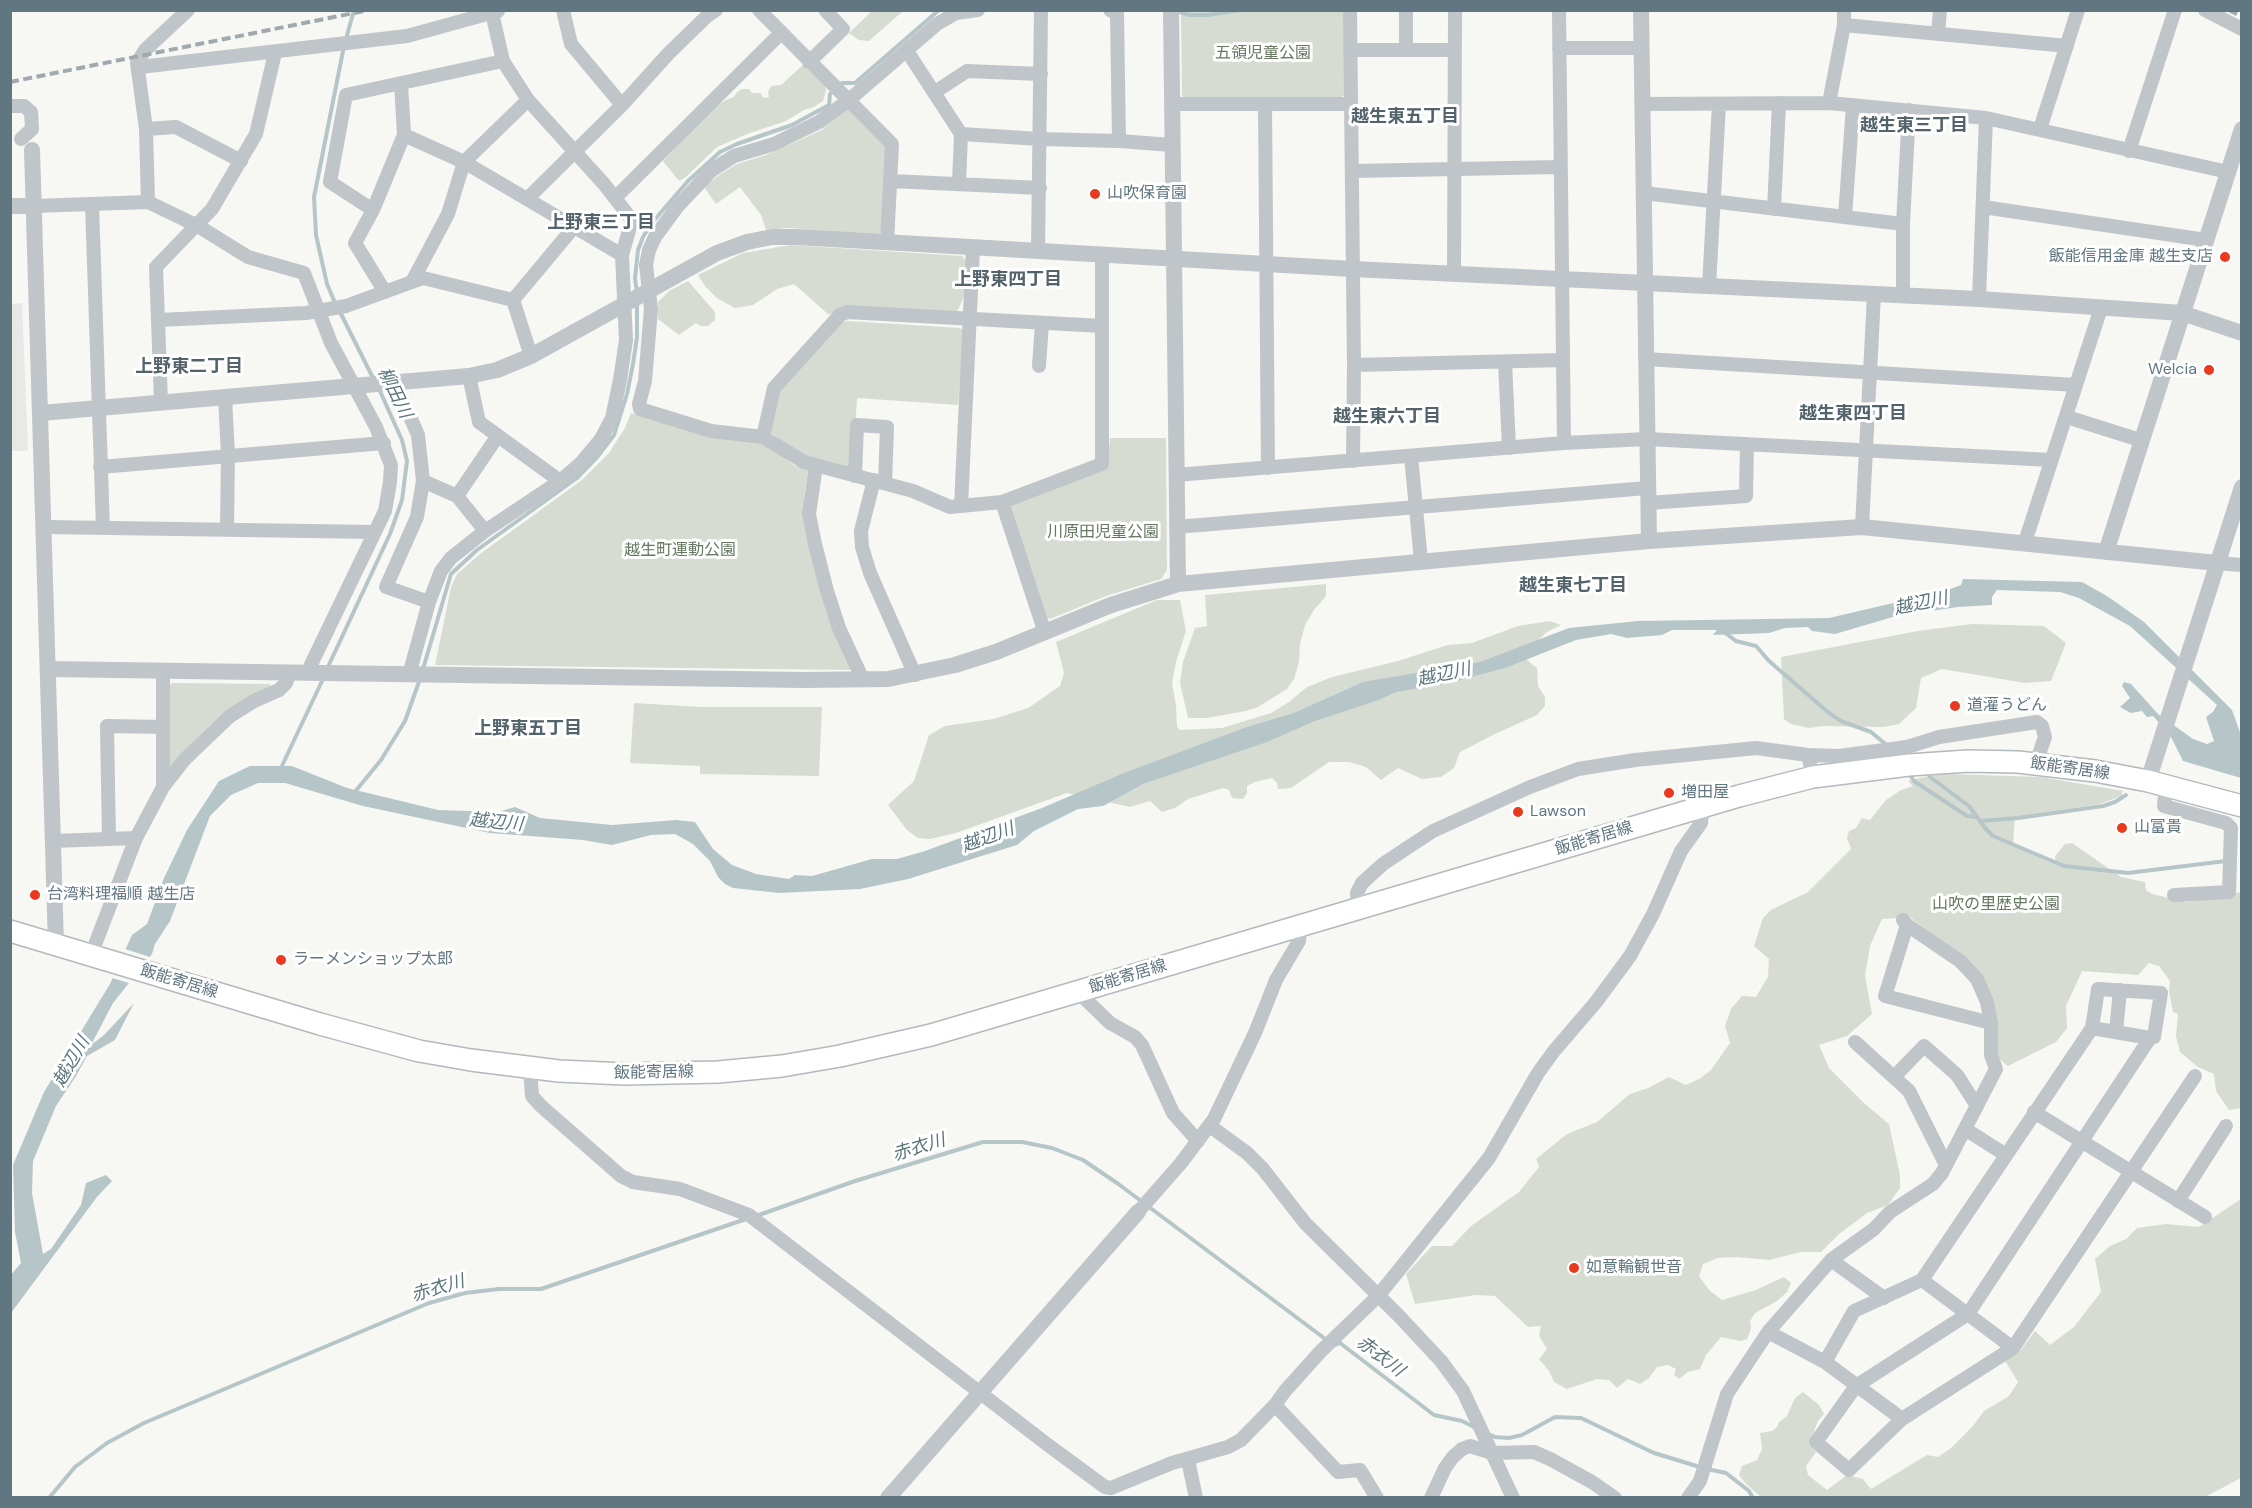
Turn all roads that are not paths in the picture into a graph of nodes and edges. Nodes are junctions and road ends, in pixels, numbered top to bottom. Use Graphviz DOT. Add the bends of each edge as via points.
graph roads {
  1 [pos="188,10"];
  2 [pos="563,10"];
  3 [pos="716,10"];
  4 [pos="759,10"];
  5 [pos="825,10"];
  6 [pos="978,10"];
  7 [pos="1041,10"];
  8 [pos="1110,10"];
  9 [pos="1171,10"];
  10 [pos="1350,10"];
  11 [pos="1406,10"];
  12 [pos="1455,10"];
  13 [pos="1559,10"];
  14 [pos="1641,10"];
  15 [pos="1844,10"];
  16 [pos="1940,10"];
  17 [pos="2078,10"];
  18 [pos="2175,10"];
  19 [pos="2205,10"];
  20 [pos="496,12"];
  21 [pos="1844,25"];
  22 [pos="2241,29"];
  23 [pos="781,33"];
  24 [pos="1938,33"];
  25 [pos="2067,46"];
  26 [pos="1559,48"];
  27 [pos="1642,48"];
  28 [pos="1351,50"];
  29 [pos="1406,50"];
  30 [pos="1454,50"];
  31 [pos="907,51"];
  32 [pos="275,53"];
  33 [pos="502,61"];
  34 [pos="809,62"];
  35 [pos="140,67"];
  36 [pos="1041,74"];
  37 [pos="401,83"];
  38 [pos="935,92"];
  39 [pos="845,97"];
  40 [pos="528,100"];
  41 [pos="1830,103"];
  42 [pos="1172,104"];
  43 [pos="1350,104"];
  44 [pos="1642,104"];
  45 [pos="1719,104"];
  46 [pos="1779,104"];
  47 [pos="622,105"];
  48 [pos="1265,105"];
  49 [pos="1853,105"];
  50 [pos="10,106"];
  51 [pos="1909,110"];
  52 [pos="1986,118"];
  53 [pos="146,129"];
  54 [pos="2040,129"];
  55 [pos="2241,129"];
  56 [pos="961,134"];
  57 [pos="404,135"];
  58 [pos="1040,139"];
  59 [pos="1119,141"];
  60 [pos="21,142"];
  61 [pos="1172,145"];
  62 [pos="2129,151"];
  63 [pos="575,152"];
  64 [pos="241,161"];
  65 [pos="464,162"];
  66 [pos="1560,168"];
  67 [pos="1455,169"];
  68 [pos="1352,171"];
  69 [pos="2228,172"];
  70 [pos="891,181"];
  71 [pos="959,183"];
  72 [pos="1040,188"];
  73 [pos="1644,193"];
  74 [pos="615,198"];
  75 [pos="527,199"];
  76 [pos="148,202"];
  77 [pos="1713,202"];
  78 [pos="10,206"];
  79 [pos="34,206"];
  80 [pos="92,206"];
  81 [pos="1983,207"];
  82 [pos="1774,209"];
  83 [pos="373,210"];
  84 [pos="1845,217"];
  85 [pos="1904,224"];
  86 [pos="198,226"];
  87 [pos="574,227"];
  88 [pos="2206,240"];
  89 [pos="887,243"];
  90 [pos="973,248"];
  91 [pos="1038,251"];
  92 [pos="1101,254"];
  93 [pos="621,255"];
  94 [pos="1174,258"];
  95 [pos="1267,262"];
  96 [pos="1353,269"];
  97 [pos="1454,274"];
  98 [pos="1562,279"];
  99 [pos="413,280"];
  100 [pos="1646,282"];
  101 [pos="1709,286"];
  102 [pos="385,292"];
  103 [pos="1874,295"];
  104 [pos="1903,295"];
  105 [pos="636,299"];
  106 [pos="1979,299"];
  107 [pos="513,300"];
  108 [pos="2101,308"];
  109 [pos="318,311"];
  110 [pos="2182,313"];
  111 [pos="159,320"];
  112 [pos="970,320"];
  113 [pos="1042,323"];
  114 [pos="1102,326"];
  115 [pos="2241,333"];
  116 [pos="531,356"];
  117 [pos="1645,359"];
  118 [pos="1563,360"];
  119 [pos="1504,362"];
  120 [pos="1354,365"];
  121 [pos="1039,366"];
  122 [pos="1870,373"];
  123 [pos="469,376"];
  124 [pos="390,383"];
  125 [pos="358,385"];
  126 [pos="2076,385"];
  127 [pos="225,397"];
  128 [pos="161,402"];
  129 [pos="98,408"];
  130 [pos="41,413"];
  131 [pos="2067,417"];
  132 [pos="497,437"];
  133 [pos="763,437"];
  134 [pos="1647,439"];
  135 [pos="2140,440"];
  136 [pos="384,443"];
  137 [pos="1564,443"];
  138 [pos="1748,444"];
  139 [pos="1509,448"];
  140 [pos="1867,450"];
  141 [pos="228,455"];
  142 [pos="1411,456"];
  143 [pos="2051,459"];
  144 [pos="1353,461"];
  145 [pos="816,466"];
  146 [pos="100,467"];
  147 [pos="1268,468"];
  148 [pos="1176,475"];
  149 [pos="855,476"];
  150 [pos="423,481"];
  151 [pos="560,481"];
  152 [pos="879,482"];
  153 [pos="2241,487"];
  154 [pos="457,496"];
  155 [pos="1647,496"];
  156 [pos="1002,502"];
  157 [pos="961,506"];
  158 [pos="1416,507"];
  159 [pos="44,527"];
  160 [pos="1176,527"];
  161 [pos="1862,527"];
  162 [pos="103,528"];
  163 [pos="227,529"];
  164 [pos="485,531"];
  165 [pos="375,532"];
  166 [pos="1649,542"];
  167 [pos="2025,542"];
  168 [pos="2106,552"];
  169 [pos="1421,561"];
  170 [pos="2217,563"];
  171 [pos="2241,565"];
  172 [pos="1178,584"];
  173 [pos="429,602"];
  174 [pos="1045,633"];
  175 [pos="48,669"];
  176 [pos="163,671"];
  177 [pos="303,673"];
  178 [pos="411,675"];
  179 [pos="915,675"];
  180 [pos="863,680"];
  181 [pos="163,727"];
  182 [pos="1808,755"];
  183 [pos="2036,763"];
  184 [pos="1813,777"];
  185 [pos="2157,783"];
  186 [pos="163,787"];
  187 [pos="1703,806"];
  188 [pos="2241,806"];
  189 [pos="136,838"];
  190 [pos="109,839"];
  191 [pos="53,841"];
  192 [pos="2174,895"];
  193 [pos="1358,908"];
  194 [pos="1300,926"];
  195 [pos="10,931"];
  196 [pos="56,945"];
  197 [pos="96,957"];
  198 [pos="2120,990"];
  199 [pos="1078,992"];
  200 [pos="1991,1023"];
  201 [pos="2092,1028"];
  202 [pos="2116,1032"];
  203 [pos="2150,1038"];
  204 [pos="1855,1042"];
  205 [pos="530,1068"];
  206 [pos="1894,1076"];
  207 [pos="2194,1076"];
  208 [pos="1977,1106"];
  209 [pos="2034,1112"];
  210 [pos="1210,1126"];
  211 [pos="2226,1126"];
  212 [pos="1965,1129"];
  213 [pos="1198,1141"];
  214 [pos="2083,1142"];
  215 [pos="2006,1155"];
  216 [pos="1946,1165"];
  217 [pos="2130,1171"];
  218 [pos="2178,1201"];
  219 [pos="1137,1212"];
  220 [pos="2205,1217"];
  221 [pos="1831,1260"];
  222 [pos="1922,1280"];
  223 [pos="1378,1296"];
  224 [pos="1884,1298"];
  225 [pos="1968,1314"];
  226 [pos="1768,1332"];
  227 [pos="2013,1347"];
  228 [pos="1825,1362"];
  229 [pos="1856,1386"];
  230 [pos="979,1392"];
  231 [pos="1275,1406"];
  232 [pos="1902,1419"];
  233 [pos="1492,1452"];
  234 [pos="1188,1460"];
  235 [pos="888,1497"];
  236 [pos="1196,1497"];
  237 [pos="1377,1497"];
  238 [pos="1430,1497"];
  239 [pos="1513,1497"];
  240 [pos="1615,1497"];
  241 [pos="1688,1497"];
  1 -- 35 [label="street" via="145,50 137,63"];
  2 -- 47 [label="street" via="571,44"];
  3 -- 47 [label="street" via="668,54"];
  4 -- 23 [label="street"];
  5 -- 34 [label="street" via="843,29"];
  6 -- 31 [label="street" via="956,13"];
  7 -- 36 [label="street"];
  8 -- 59 [label="street" via="1117,14"];
  9 -- 42 [label="street"];
  10 -- 28 [label="street"];
  11 -- 29 [label="street"];
  12 -- 30 [label="street"];
  13 -- 26 [label="street"];
  14 -- 27 [label="street"];
  15 -- 21 [label="street"];
  16 -- 24 [label="street"];
  17 -- 25 [label="street"];
  18 -- 62 [label="street"];
  19 -- 22 [label="street"];
  20 -- 32 [label="street" via="407,36"];
  20 -- 33 [label="street"];
  21 -- 24 [label="street"];
  21 -- 41 [label="street"];
  23 -- 34 [label="street"];
  23 -- 74 [label="street"];
  24 -- 25 [label="street"];
  25 -- 54 [label="street"];
  26 -- 27 [label="street"];
  26 -- 66 [label="street"];
  27 -- 44 [label="street"];
  28 -- 29 [label="street"];
  28 -- 43 [label="street"];
  29 -- 30 [label="street"];
  30 -- 67 [label="street"];
  31 -- 38 [label="street"];
  31 -- 39 [label="street"];
  32 -- 35 [label="street"];
  32 -- 64 [label="street" via="256,134"];
  33 -- 37 [label="street"];
  33 -- 40 [label="street"];
  34 -- 39 [label="street"];
  35 -- 53 [label="street"];
  36 -- 38 [label="street" via="967,71"];
  36 -- 58 [label="street"];
  37 -- 57 [label="street"];
  37 -- 83 [label="street" via="346,95 330,183"];
  38 -- 56 [label="street"];
  39 -- 70 [label="street" via="892,144"];
  39 -- 105 [label="street" via="819,122 774,144 734,156 712,170 655,237"];
  40 -- 63 [label="street"];
  40 -- 65 [label="street"];
  41 -- 46 [label="street"];
  41 -- 49 [label="street"];
  42 -- 48 [label="street"];
  42 -- 61 [label="street"];
  43 -- 48 [label="street"];
  43 -- 68 [label="street"];
  44 -- 45 [label="street"];
  44 -- 73 [label="street"];
  45 -- 46 [label="street"];
  45 -- 77 [label="street"];
  46 -- 82 [label="street"];
  47 -- 63 [label="street"];
  48 -- 95 [label="street"];
  49 -- 51 [label="street"];
  49 -- 84 [label="street"];
  50 -- 60 [label="street" via="27,107 31,112 33,123"];
  51 -- 52 [label="street"];
  51 -- 85 [label="street"];
  52 -- 54 [label="street"];
  52 -- 81 [label="street"];
  53 -- 64 [label="street" via="176,127"];
  53 -- 76 [label="street"];
  54 -- 62 [label="street"];
  55 -- 69 [label="street"];
  56 -- 58 [label="street"];
  56 -- 71 [label="street"];
  57 -- 65 [label="street"];
  57 -- 83 [label="street"];
  58 -- 59 [label="street"];
  58 -- 72 [label="street"];
  59 -- 61 [label="street"];
  60 -- 79 [label="street"];
  61 -- 94 [label="street"];
  62 -- 69 [label="street"];
  63 -- 74 [label="street"];
  63 -- 75 [label="street"];
  64 -- 86 [label="street"];
  65 -- 75 [label="street"];
  65 -- 99 [label="street" via="448,213"];
  66 -- 67 [label="street"];
  66 -- 98 [label="street"];
  67 -- 68 [label="street"];
  67 -- 97 [label="street"];
  68 -- 96 [label="street"];
  69 -- 88 [label="street"];
  70 -- 71 [label="street"];
  70 -- 89 [label="street"];
  71 -- 72 [label="street"];
  72 -- 91 [label="street"];
  73 -- 77 [label="street"];
  73 -- 100 [label="street"];
  74 -- 93 [label="street" via="632,220"];
  75 -- 87 [label="street"];
  76 -- 80 [label="street"];
  76 -- 86 [label="street"];
  77 -- 82 [label="street"];
  77 -- 101 [label="street"];
  78 -- 79 [label="street"];
  79 -- 80 [label="street"];
  79 -- 130 [label="street"];
  80 -- 129 [label="street"];
  81 -- 88 [label="street"];
  81 -- 106 [label="street"];
  82 -- 84 [label="street"];
  83 -- 102 [label="street" via="355,243"];
  84 -- 85 [label="street"];
  85 -- 104 [label="street"];
  86 -- 109 [label="street" via="248,257 304,273"];
  86 -- 111 [label="street" via="156,267"];
  87 -- 93 [label="street"];
  87 -- 107 [label="street"];
  88 -- 110 [label="street"];
  89 -- 90 [label="street"];
  89 -- 105 [label="street" via="796,237 747,242 717,253"];
  90 -- 91 [label="street"];
  90 -- 112 [label="street"];
  91 -- 92 [label="street"];
  92 -- 94 [label="street"];
  92 -- 114 [label="street"];
  93 -- 105 [label="street"];
  94 -- 95 [label="street"];
  94 -- 148 [label="street"];
  95 -- 96 [label="street"];
  95 -- 147 [label="street"];
  96 -- 97 [label="street"];
  96 -- 120 [label="street"];
  97 -- 98 [label="street"];
  98 -- 100 [label="street"];
  98 -- 118 [label="street"];
  99 -- 102 [label="street"];
  99 -- 107 [label="street" via="423,278"];
  100 -- 101 [label="street"];
  100 -- 117 [label="street"];
  101 -- 103 [label="street"];
  102 -- 109 [label="street"];
  103 -- 104 [label="street"];
  103 -- 122 [label="street"];
  104 -- 106 [label="street"];
  105 -- 116 [label="street"];
  105 -- 133 [label="street" via="651,309 640,409 711,431"];
  105 -- 151 [label="street" via="612,418 597,445"];
  106 -- 108 [label="street"];
  107 -- 116 [label="street"];
  108 -- 110 [label="street"];
  108 -- 126 [label="street"];
  109 -- 111 [label="street"];
  109 -- 125 [label="street" via="331,343"];
  110 -- 115 [label="street"];
  110 -- 135 [label="street"];
  111 -- 128 [label="street"];
  112 -- 113 [label="street"];
  112 -- 133 [label="street" via="847,312 840,315 774,388"];
  112 -- 157 [label="street"];
  113 -- 114 [label="street"];
  113 -- 121 [label="street"];
  114 -- 156 [label="street" via="1102,464"];
  116 -- 123 [label="street" via="507,367"];
  117 -- 122 [label="street"];
  117 -- 134 [label="street"];
  118 -- 119 [label="street"];
  118 -- 137 [label="street"];
  119 -- 120 [label="street"];
  119 -- 139 [label="street"];
  120 -- 144 [label="street"];
  122 -- 126 [label="street"];
  122 -- 140 [label="street"];
  123 -- 124 [label="street"];
  123 -- 132 [label="street" via="479,422"];
  124 -- 125 [label="street"];
  124 -- 150 [label="street" via="418,435"];
  125 -- 127 [label="street"];
  125 -- 136 [label="street"];
  126 -- 131 [label="street"];
  127 -- 128 [label="street"];
  127 -- 141 [label="street"];
  128 -- 129 [label="street"];
  129 -- 130 [label="street"];
  129 -- 146 [label="street"];
  130 -- 159 [label="street"];
  131 -- 135 [label="street"];
  131 -- 143 [label="street"];
  132 -- 151 [label="street"];
  132 -- 154 [label="street"];
  133 -- 145 [label="street"];
  134 -- 137 [label="street"];
  134 -- 138 [label="street"];
  134 -- 155 [label="street"];
  135 -- 168 [label="street"];
  136 -- 141 [label="street"];
  136 -- 165 [label="street" via="391,465 390,482 385,511"];
  137 -- 139 [label="street"];
  138 -- 140 [label="street"];
  138 -- 155 [label="street" via="1746,496"];
  139 -- 142 [label="street"];
  140 -- 143 [label="street"];
  140 -- 161 [label="street"];
  141 -- 146 [label="street"];
  141 -- 163 [label="street"];
  142 -- 144 [label="street"];
  142 -- 158 [label="street"];
  143 -- 167 [label="street"];
  144 -- 147 [label="street"];
  145 -- 149 [label="street"];
  145 -- 180 [label="street" via="809,514 815,544 839,628"];
  146 -- 162 [label="street"];
  147 -- 148 [label="street"];
  148 -- 160 [label="street"];
  149 -- 152 [label="street"];
  149 -- 152 [label="street" via="857,425 887,428"];
  150 -- 154 [label="street"];
  150 -- 173 [label="street" via="417,517 386,587"];
  151 -- 164 [label="street"];
  152 -- 157 [label="street" via="950,507"];
  152 -- 179 [label="street" via="861,531 862,547"];
  153 -- 170 [label="street"];
  154 -- 164 [label="street"];
  155 -- 158 [label="street"];
  155 -- 166 [label="street"];
  156 -- 157 [label="street"];
  156 -- 174 [label="street"];
  158 -- 160 [label="street"];
  158 -- 169 [label="street"];
  159 -- 162 [label="street"];
  159 -- 175 [label="street"];
  160 -- 172 [label="street"];
  161 -- 166 [label="street"];
  161 -- 167 [label="street"];
  162 -- 163 [label="street"];
  163 -- 165 [label="street"];
  164 -- 173 [label="street" via="451,558 441,571"];
  165 -- 177 [label="street"];
  166 -- 169 [label="street"];
  167 -- 168 [label="street"];
  168 -- 170 [label="street"];
  169 -- 172 [label="street"];
  170 -- 171 [label="street"];
  170 -- 185 [label="street" via="2157,751"];
  172 -- 174 [label="street" via="1112,605"];
  173 -- 178 [label="street"];
  174 -- 179 [label="street"];
  175 -- 176 [label="street"];
  175 -- 191 [label="street"];
  176 -- 177 [label="street"];
  176 -- 181 [label="street"];
  177 -- 178 [label="street"];
  177 -- 186 [label="street" via="230,716 185,759"];
  178 -- 180 [label="street"];
  179 -- 180 [label="street"];
  181 -- 186 [label="street"];
  181 -- 190 [label="street" via="106,726"];
  182 -- 183 [label="street" via="1839,756 1907,747 1939,737 2037,722 2045,737"];
  182 -- 184 [label="street"];
  182 -- 193 [label="street" via="1756,748 1578,769 1433,831 1362,883"];
  183 -- 184 [label="main road, 飯能寄居線" via="1937,763"];
  183 -- 185 [label="main road, 飯能寄居線"];
  184 -- 187 [label="main road, 飯能寄居線"];
  185 -- 188 [label="main road, 飯能寄居線"];
  185 -- 192 [label="street" via="2164,806 2226,823 2231,828 2229,892"];
  186 -- 189 [label="street"];
  187 -- 193 [label="main road, 飯能寄居線"];
  187 -- 223 [label="street" via="1701,823 1681,851 1630,957 1538,1073 1489,1158"];
  189 -- 190 [label="street"];
  189 -- 197 [label="street"];
  190 -- 191 [label="street"];
  191 -- 196 [label="street"];
  193 -- 194 [label="main road, 飯能寄居線"];
  194 -- 199 [label="main road, 飯能寄居線"];
  194 -- 210 [label="street" via="1299,941 1276,980"];
  195 -- 196 [label="main road, 飯能寄居線"];
  196 -- 197 [label="main road, 飯能寄居線"];
  197 -- 205 [label="main road, 飯能寄居線" via="386,1043"];
  198 -- 201 [label="street" via="2098,989"];
  198 -- 202 [label="street"];
  198 -- 203 [label="street" via="2161,993 2154,1036"];
  199 -- 205 [label="main road, 飯能寄居線" via="906,1042 782,1066 652,1074"];
  199 -- 213 [label="street" via="1110,1023 1142,1045 1173,1113"];
  200 -- 200 [label="street" via="1977,978 1905,922 1885,996"];
  200 -- 208 [label="street" via="1996,1069"];
  201 -- 202 [label="street"];
  201 -- 209 [label="street"];
  202 -- 203 [label="street"];
  203 -- 214 [label="street"];
  204 -- 206 [label="street"];
  205 -- 230 [label="street" via="532,1096 621,1176 633,1182 680,1189 749,1215"];
  206 -- 208 [label="street" via="1924,1046 1957,1075"];
  206 -- 216 [label="street" via="1910,1091"];
  207 -- 217 [label="street"];
  208 -- 212 [label="street"];
  209 -- 214 [label="street"];
  209 -- 215 [label="street"];
  210 -- 213 [label="street"];
  210 -- 223 [label="street" via="1255,1161 1305,1223"];
  211 -- 218 [label="street"];
  212 -- 215 [label="street"];
  212 -- 216 [label="street"];
  213 -- 219 [label="street"];
  214 -- 217 [label="street"];
  214 -- 225 [label="street"];
  215 -- 222 [label="street"];
  216 -- 221 [label="street" via="1933,1184 1890,1212 1874,1229"];
  217 -- 218 [label="street"];
  217 -- 227 [label="street"];
  218 -- 220 [label="street"];
  219 -- 230 [label="street"];
  221 -- 224 [label="street"];
  221 -- 226 [label="street"];
  222 -- 224 [label="street"];
  222 -- 225 [label="street"];
  223 -- 231 [label="street" via="1314,1359"];
  223 -- 233 [label="street" via="1463,1391"];
  224 -- 228 [label="street" via="1854,1311"];
  225 -- 227 [label="street"];
  225 -- 229 [label="street"];
  226 -- 228 [label="street"];
  226 -- 241 [label="street" via="1726,1394 1700,1481"];
  227 -- 232 [label="street"];
  228 -- 229 [label="street"];
  229 -- 232 [label="street"];
  229 -- 232 [label="street" via="1816,1442 1849,1470"];
  230 -- 234 [label="street" via="1111,1488"];
  230 -- 235 [label="street"];
  231 -- 234 [label="street" via="1241,1440"];
  231 -- 237 [label="street" via="1338,1472 1360,1470"];
  233 -- 238 [label="street" via="1470,1446 1462,1449 1445,1468"];
  233 -- 239 [label="street"];
  233 -- 240 [label="street" via="1534,1452"];
  234 -- 236 [label="street"];
}
